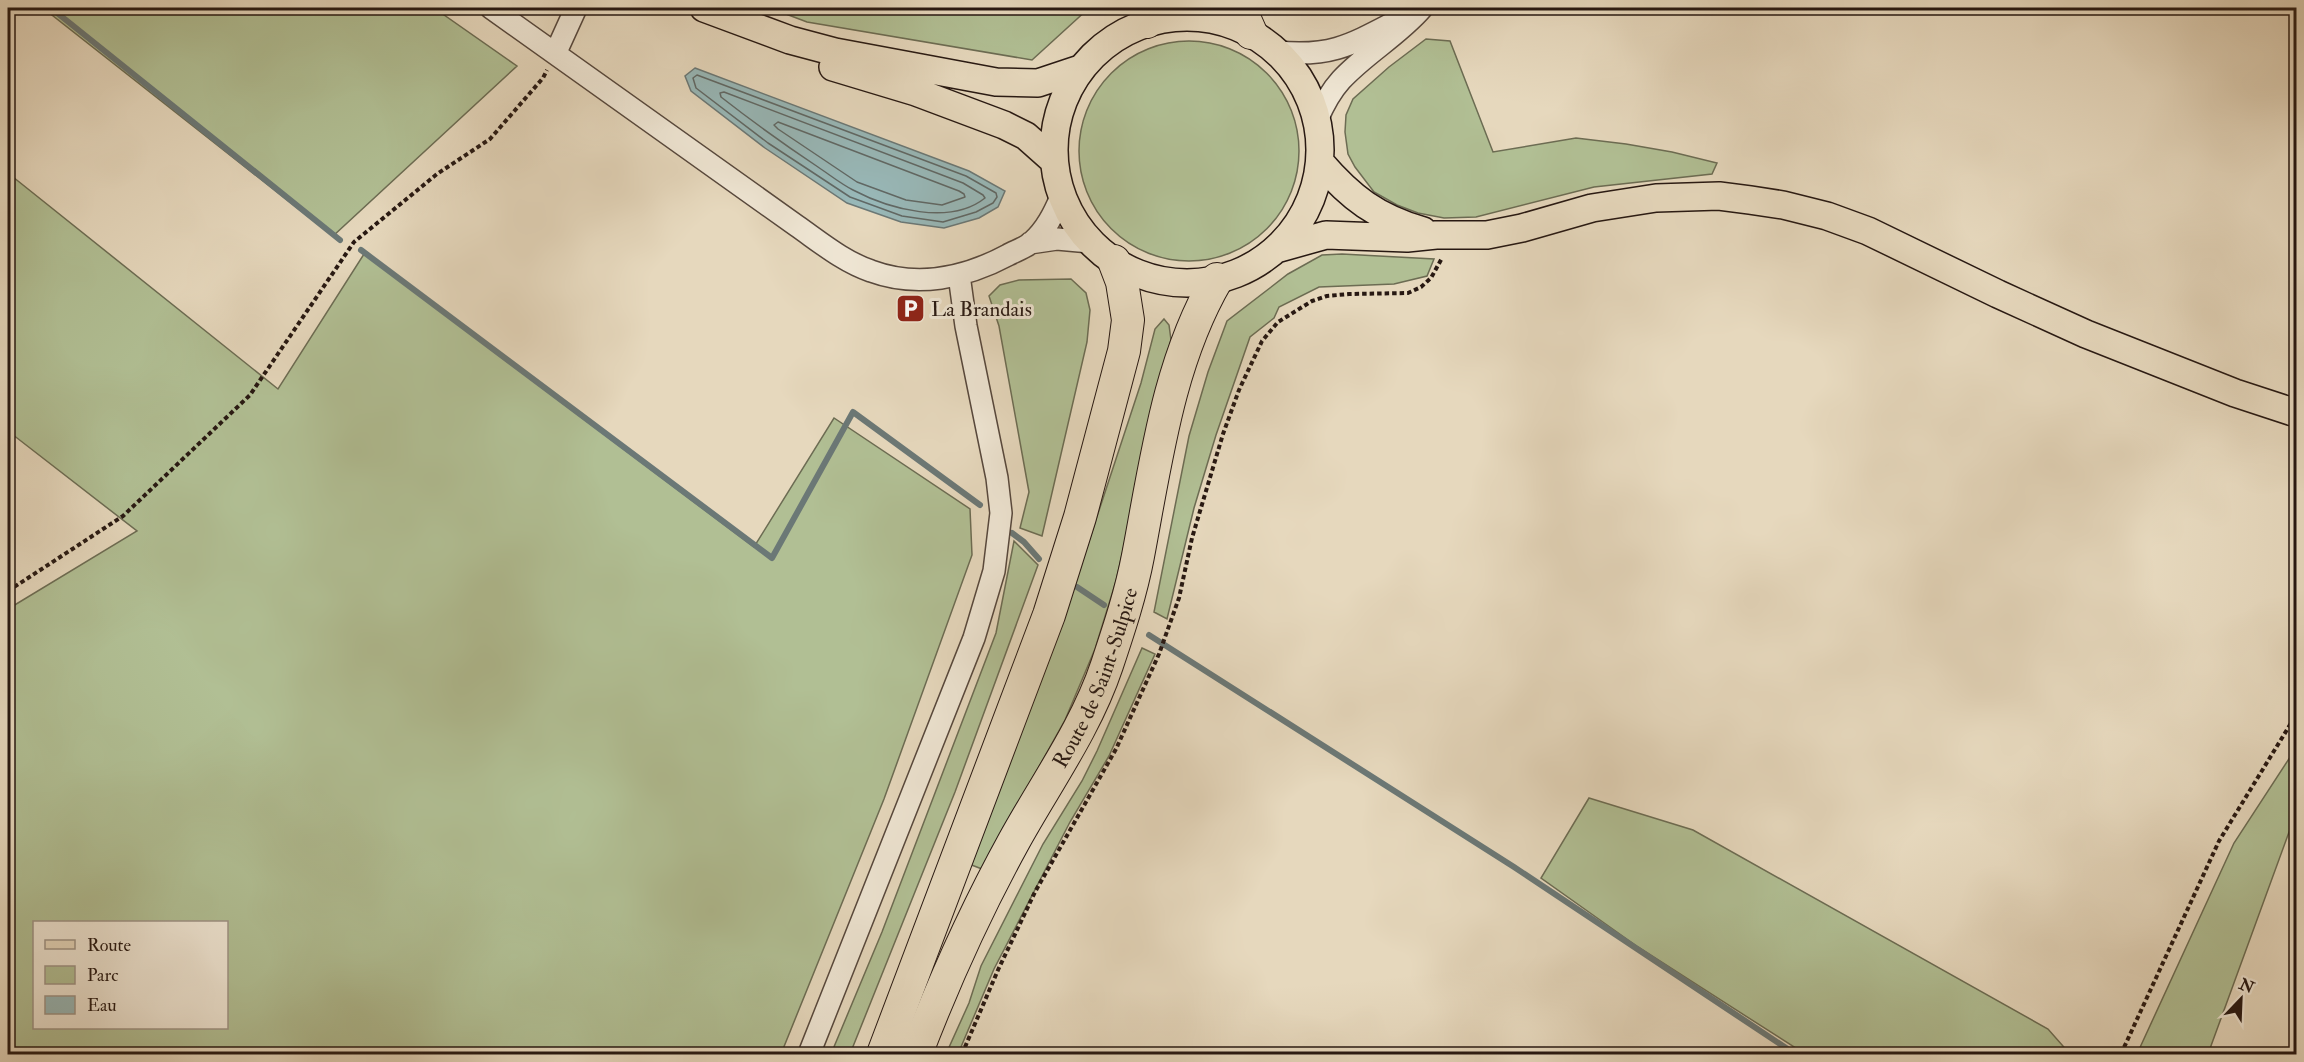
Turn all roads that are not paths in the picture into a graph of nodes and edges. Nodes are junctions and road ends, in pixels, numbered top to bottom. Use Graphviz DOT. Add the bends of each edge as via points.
graph roads {
  1 [pos="492,8"];
  2 [pos="576,8"];
  3 [pos="703,8"];
  4 [pos="1416,8"];
  5 [pos="1422,8"];
  6 [pos="1152,15"];
  7 [pos="1245,20"];
  8 [pos="556,52"];
  9 [pos="1278,52"];
  10 [pos="1080,69"];
  11 [pos="1317,120"];
  12 [pos="1053,160"];
  13 [pos="1320,162"];
  14 [pos="1061,197"];
  15 [pos="1442,235"];
  16 [pos="1030,243"];
  17 [pos="1276,249"];
  18 [pos="1102,252"];
  19 [pos="959,275"];
  20 [pos="1217,279"];
  21 [pos="2296,413"];
  22 [pos="809,1054"];
  23 [pos="883,1054"];
  24 [pos="916,1054"];
  1 -- 8 [label="street"];
  2 -- 8 [label="street"];
  3 -- 10 [label="main road" via="835,52 996,82 1038,83"];
  3 -- 12 [label="main road" via="786,50 1004,125 1026,136"];
  4 -- 9 [label="street" via="1358,42 1327,52"];
  5 -- 11 [label="street" via="1341,80"];
  6 -- 7 [label="main road" via="1226,22"];
  6 -- 10 [label="main road" via="1109,40"];
  7 -- 9 [label="main road"];
  8 -- 19 [label="street" via="854,263 903,279 927,281"];
  9 -- 11 [label="main road" via="1302,83"];
  10 -- 12 [label="main road" via="1058,112"];
  11 -- 13 [label="main road"];
  12 -- 14 [label="main road"];
  13 -- 15 [label="main road" via="1362,204 1395,221"];
  13 -- 17 [label="main road" via="1306,209"];
  14 -- 16 [label="street" via="1045,228"];
  14 -- 18 [label="main road" via="1074,221"];
  15 -- 17 [label="main road" via="1326,235"];
  15 -- 21 [label="main road" via="1503,232 1592,208 1656,198 1719,196 1783,205 1868,231 2086,334"];
  16 -- 18 [label="street" via="1057,238"];
  16 -- 19 [label="street"];
  17 -- 20 [label="main road" via="1239,273"];
  18 -- 20 [label="main road" via="1137,274 1164,281 1191,283"];
  18 -- 23 [label="highway" via="1122,282 1128,320 1124,351 1080,517 1045,626"];
  19 -- 22 [label="street" via="997,478 998,544 987,600 967,657"];
  20 -- 24 [label="highway, Route de Saint-Sulpice" via="1190,335 1167,410 1138,558 1106,667 1078,732 980,907"];
}
